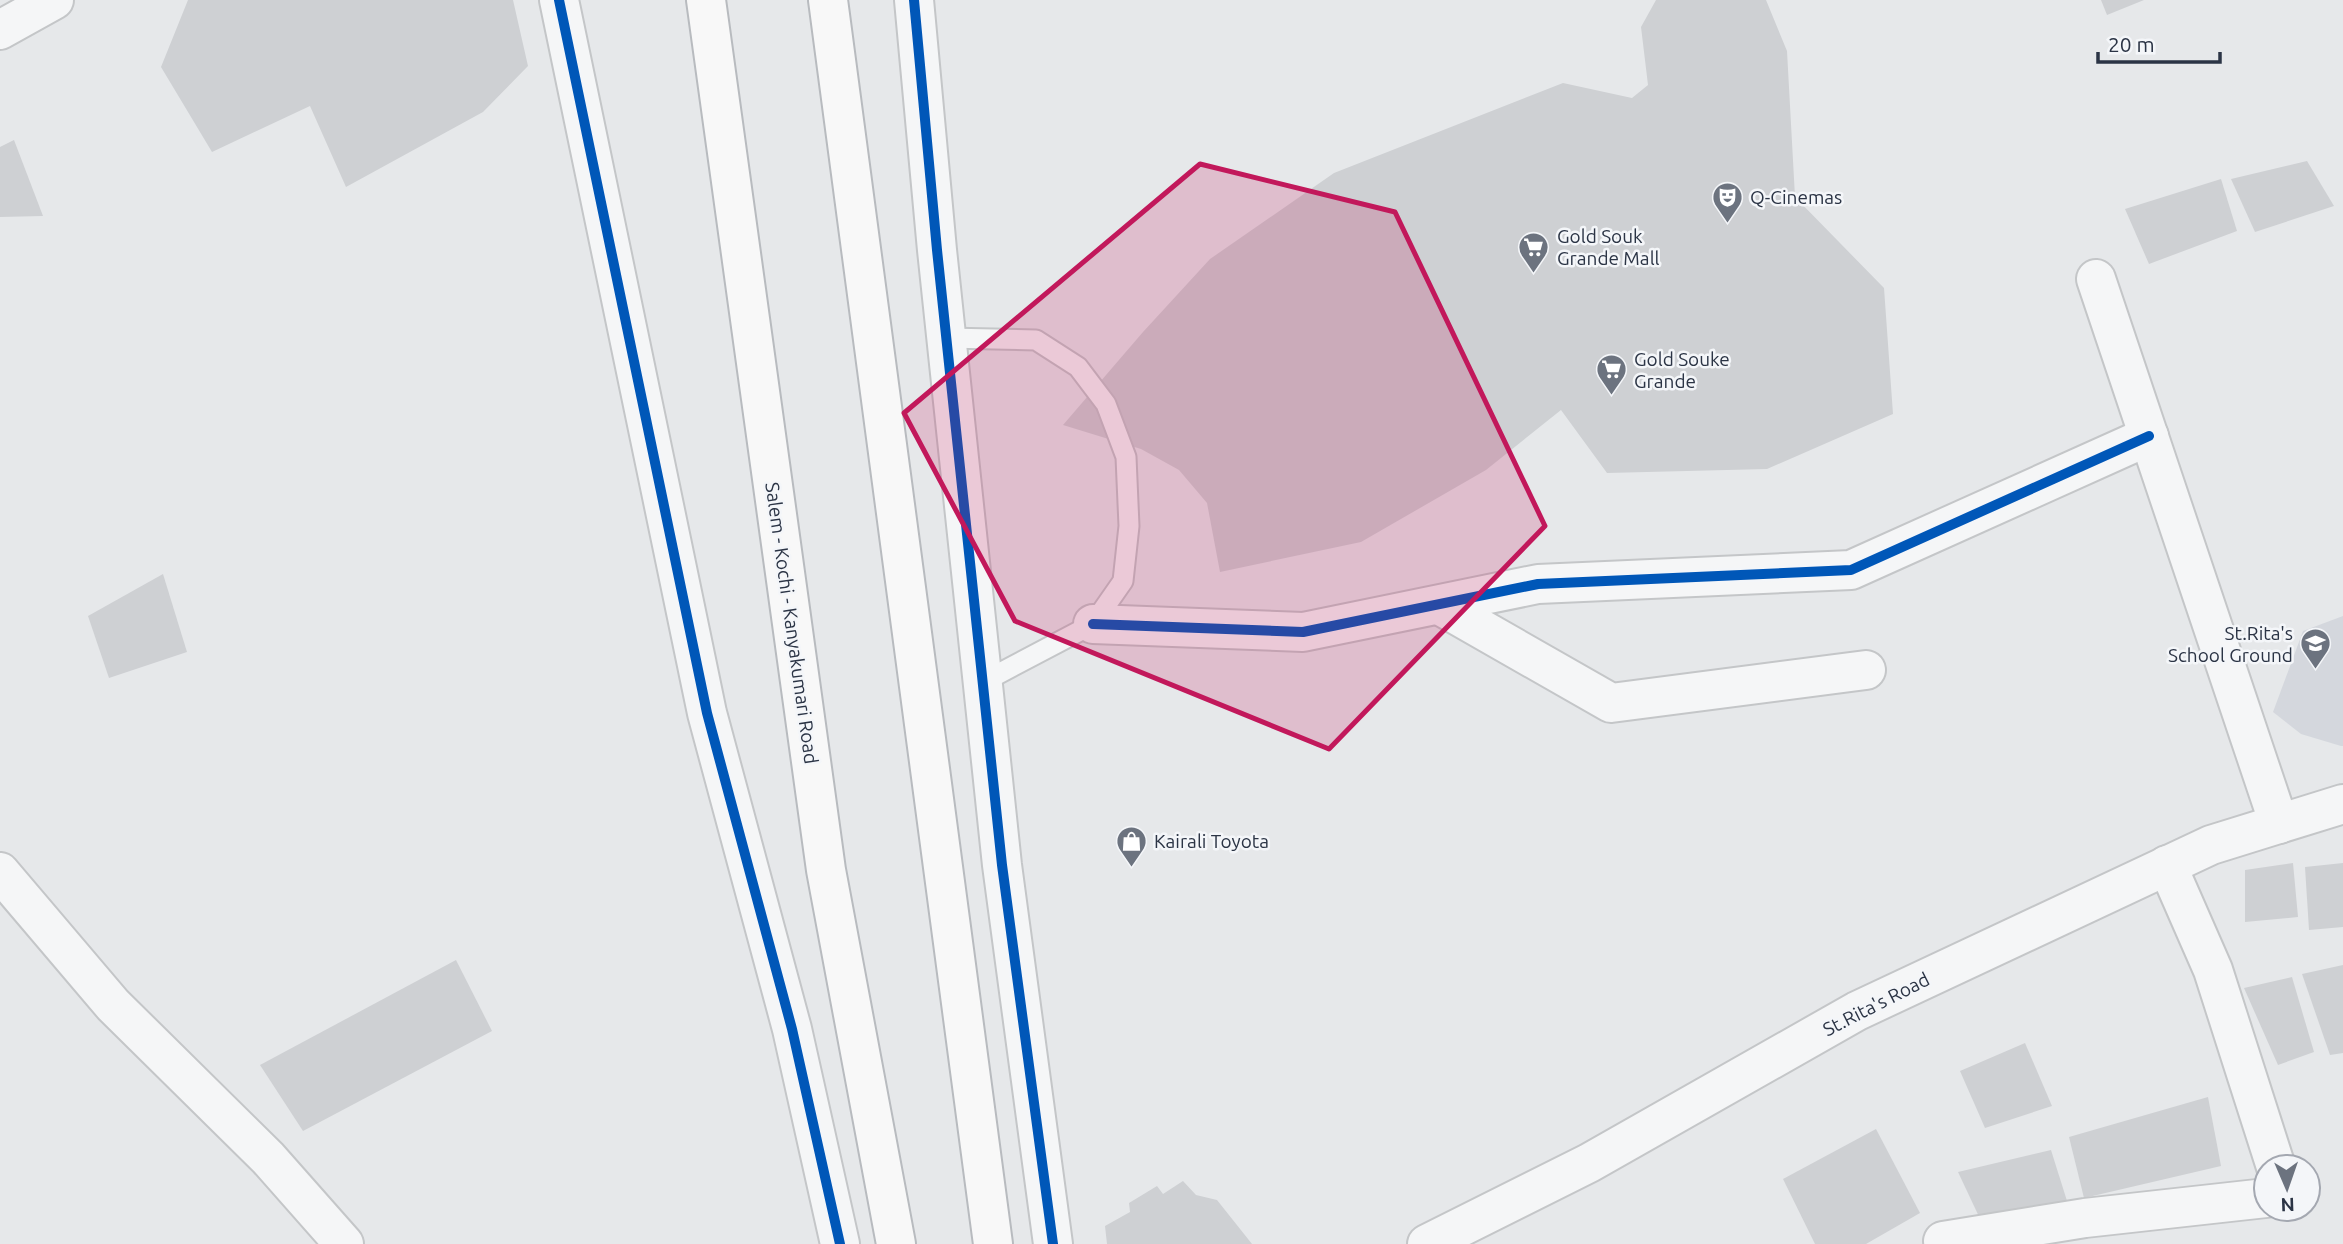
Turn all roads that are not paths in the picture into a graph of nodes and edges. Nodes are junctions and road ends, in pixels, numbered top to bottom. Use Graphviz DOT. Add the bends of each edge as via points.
graph roads {
  1 [pos="54,0"];
  2 [pos="559,0"];
  3 [pos="706,0"];
  4 [pos="828,0"];
  5 [pos="914,0"];
  6 [pos="0,30"];
  7 [pos="2096,279"];
  8 [pos="946,338"];
  9 [pos="2149,436"];
  10 [pos="1441,606"];
  11 [pos="1093,624"];
  12 [pos="1866,670"];
  13 [pos="983,682"];
  14 [pos="2343,804"];
  15 [pos="2279,824"];
  16 [pos="2167,865"];
  17 [pos="0,872"];
  18 [pos="2272,1153"];
  19 [pos="2252,1200"];
  20 [pos="1943,1241"];
  21 [pos="344,1244"];
  22 [pos="840,1244"];
  23 [pos="896,1244"];
  24 [pos="993,1244"];
  25 [pos="1053,1244"];
  26 [pos="1427,1244"];
  1 -- 6 [label="street"];
  2 -- 22 [label="street" via="707,713 792,1029"];
  3 -- 23 [label="highway, Salem - Kochi - Kanyakumari Road" via="826,870"];
  4 -- 24 [label="highway"];
  5 -- 8 [label="street"];
  7 -- 9 [label="street"];
  8 -- 11 [label="lane" via="1036,340 1078,367 1106,404 1126,457 1129,526 1123,581"];
  8 -- 13 [label="street"];
  9 -- 10 [label="street" via="1851,570 1538,584"];
  9 -- 15 [label="street"];
  10 -- 11 [label="street" via="1303,632"];
  10 -- 12 [label="street" via="1611,703"];
  11 -- 13 [label="lane"];
  13 -- 25 [label="street" via="1002,865"];
  14 -- 15 [label="street, St.Rita's Road"];
  15 -- 16 [label="street, St.Rita's Road" via="2211,845"];
  16 -- 18 [label="street" via="2213,970"];
  16 -- 26 [label="street, St.Rita's Road" via="1857,1011 1589,1163"];
  17 -- 21 [label="street" via="113,1006 268,1158"];
  19 -- 20 [label="street" via="2085,1218"];
}
